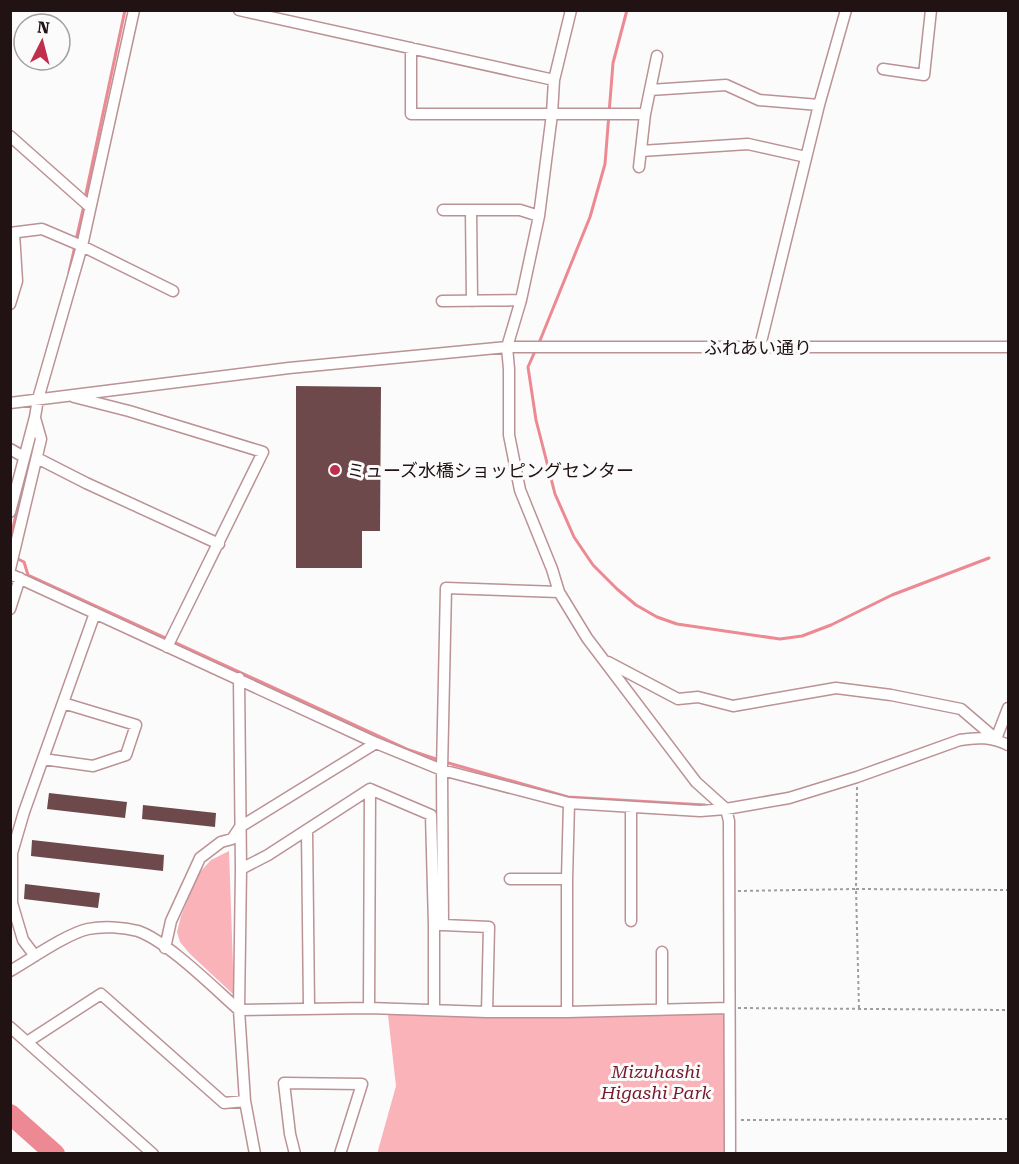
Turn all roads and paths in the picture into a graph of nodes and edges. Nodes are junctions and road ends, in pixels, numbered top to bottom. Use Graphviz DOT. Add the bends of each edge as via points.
graph roads {
  1 [pos="134,10"];
  2 [pos="239,10"];
  3 [pos="572,10"];
  4 [pos="846,10"];
  5 [pos="931,10"];
  6 [pos="411,48"];
  7 [pos="657,56"];
  8 [pos="883,69"];
  9 [pos="554,80"];
  10 [pos="650,90"];
  11 [pos="819,105"];
  12 [pos="552,114"];
  13 [pos="645,114"];
  14 [pos="10,136"];
  15 [pos="641,151"];
  16 [pos="806,157"];
  17 [pos="639,167"];
  18 [pos="90,207"];
  19 [pos="443,210"];
  20 [pos="471,210"];
  21 [pos="539,216"];
  22 [pos="12,233"];
  23 [pos="81,246"];
  24 [pos="173,291"];
  25 [pos="521,300"];
  26 [pos="442,301"];
  27 [pos="471,301"];
  28 [pos="10,304"];
  29 [pos="760,346"];
  30 [pos="507,347"];
  31 [pos="1008,347"];
  32 [pos="67,396"];
  33 [pos="38,399"];
  34 [pos="10,403"];
  35 [pos="35,417"];
  36 [pos="10,449"];
  37 [pos="24,457"];
  38 [pos="37,458"];
  39 [pos="13,491"];
  40 [pos="10,512"];
  41 [pos="219,544"];
  42 [pos="10,569"];
  43 [pos="15,576"];
  44 [pos="559,592"];
  45 [pos="10,609"];
  46 [pos="95,613"];
  47 [pos="167,647"];
  48 [pos="605,661"];
  49 [pos="239,678"];
  50 [pos="63,703"];
  51 [pos="1008,708"];
  52 [pos="996,739"];
  53 [pos="376,743"];
  54 [pos="1008,745"];
  55 [pos="43,759"];
  56 [pos="442,770"];
  57 [pos="857,777"];
  58 [pos="370,789"];
  59 [pos="569,803"];
  60 [pos="631,807"];
  61 [pos="726,809"];
  62 [pos="24,812"];
  63 [pos="10,813"];
  64 [pos="240,826"];
  65 [pos="307,830"];
  66 [pos="241,869"];
  67 [pos="510,879"];
  68 [pos="567,879"];
  69 [pos="856,890"];
  70 [pos="1008,890"];
  71 [pos="729,891"];
  72 [pos="631,921"];
  73 [pos="438,925"];
  74 [pos="165,948"];
  75 [pos="662,952"];
  76 [pos="35,956"];
  77 [pos="10,971"];
  78 [pos="369,1008"];
  79 [pos="729,1008"];
  80 [pos="309,1009"];
  81 [pos="859,1009"];
  82 [pos="239,1010"];
  83 [pos="434,1010"];
  84 [pos="662,1010"];
  85 [pos="1008,1010"];
  86 [pos="487,1012"];
  87 [pos="567,1012"];
  88 [pos="10,1028"];
  89 [pos="27,1042"];
  90 [pos="245,1101"];
  91 [pos="1008,1119"];
  92 [pos="729,1120"];
  93 [pos="153,1154"];
  94 [pos="255,1154"];
  95 [pos="295,1154"];
  96 [pos="340,1154"];
  97 [pos="730,1154"];
  1 -- 18 [label="street"];
  2 -- 6 [label="street"];
  3 -- 9 [label="street"];
  4 -- 11 [label="street"];
  5 -- 8 [label="street" via="924,75"];
  6 -- 9 [label="street"];
  6 -- 12 [label="street" via="411,114"];
  7 -- 10 [label="street"];
  9 -- 12 [label="street"];
  10 -- 11 [label="street" via="726,85 759,100"];
  10 -- 13 [label="street"];
  11 -- 16 [label="street"];
  12 -- 13 [label="street"];
  12 -- 21 [label="street"];
  13 -- 15 [label="street"];
  14 -- 18 [label="street"];
  15 -- 16 [label="street" via="748,144"];
  15 -- 17 [label="street"];
  16 -- 29 [label="street"];
  18 -- 23 [label="street"];
  19 -- 20 [label="street"];
  20 -- 21 [label="street" via="520,210"];
  20 -- 27 [label="street"];
  21 -- 25 [label="street"];
  22 -- 23 [label="street" via="42,229"];
  22 -- 28 [label="street" via="17,281"];
  23 -- 24 [label="street"];
  23 -- 33 [label="street"];
  25 -- 27 [label="street"];
  25 -- 30 [label="street"];
  26 -- 27 [label="street"];
  29 -- 30 [label="street, ふれあい通り"];
  29 -- 31 [label="street, ふれあい通り"];
  30 -- 32 [label="street, ふれあい通り" via="289,368"];
  30 -- 44 [label="street" via="509,435 520,490"];
  32 -- 33 [label="street, ふれあい通り"];
  32 -- 41 [label="street" via="263,452"];
  33 -- 34 [label="street, ふれあい通り"];
  33 -- 35 [label="street"];
  35 -- 37 [label="street"];
  35 -- 38 [label="street" via="41,439"];
  36 -- 37 [label="street"];
  37 -- 39 [label="street"];
  38 -- 41 [label="street"];
  38 -- 42 [label="street"];
  39 -- 40 [label="street"];
  41 -- 47 [label="street"];
  43 -- 45 [label="street"];
  43 -- 46 [label="street"];
  44 -- 48 [label="street"];
  44 -- 56 [label="street" via="446,588"];
  46 -- 47 [label="street"];
  46 -- 50 [label="street"];
  47 -- 49 [label="street"];
  48 -- 52 [label="street" via="678,699 698,697 733,706 836,688 961,709"];
  48 -- 61 [label="street" via="696,782"];
  49 -- 53 [label="street"];
  49 -- 64 [label="street"];
  50 -- 55 [label="street"];
  50 -- 55 [label="street" via="136,725 126,755 93,766"];
  51 -- 52 [label="street"];
  52 -- 54 [label="street"];
  52 -- 57 [label="street" via="960,740"];
  53 -- 56 [label="street"];
  53 -- 64 [label="street"];
  55 -- 62 [label="street"];
  56 -- 59 [label="street"];
  56 -- 73 [label="street"];
  57 -- 61 [label="street" via="789,798"];
  57 -- 69 [label="path"];
  58 -- 65 [label="street"];
  58 -- 73 [label="street" via="431,815"];
  58 -- 78 [label="street"];
  59 -- 60 [label="street"];
  59 -- 68 [label="street"];
  60 -- 61 [label="street"];
  60 -- 72 [label="street"];
  61 -- 71 [label="street"];
  62 -- 63 [label="street"];
  62 -- 76 [label="street" via="12,853 12,903 23,940"];
  64 -- 66 [label="street"];
  64 -- 74 [label="street" via="232,839 221,842 200,858 171,921"];
  65 -- 66 [label="street"];
  65 -- 80 [label="street"];
  66 -- 82 [label="street"];
  67 -- 68 [label="street"];
  68 -- 87 [label="street"];
  69 -- 70 [label="path"];
  69 -- 71 [label="path"];
  69 -- 81 [label="path"];
  71 -- 79 [label="street"];
  73 -- 83 [label="street"];
  73 -- 86 [label="street" via="489,927"];
  74 -- 76 [label="street" via="139,932 88,929"];
  74 -- 82 [label="street"];
  75 -- 84 [label="street"];
  76 -- 77 [label="street"];
  78 -- 80 [label="street"];
  78 -- 83 [label="street"];
  79 -- 81 [label="path"];
  79 -- 84 [label="street"];
  79 -- 92 [label="street"];
  80 -- 82 [label="street"];
  81 -- 85 [label="path"];
  82 -- 90 [label="street"];
  83 -- 86 [label="street"];
  84 -- 87 [label="street"];
  86 -- 87 [label="street"];
  88 -- 89 [label="street"];
  89 -- 90 [label="street" via="101,994 224,1103"];
  89 -- 93 [label="street"];
  90 -- 94 [label="street"];
  91 -- 92 [label="path"];
  92 -- 97 [label="street"];
  95 -- 96 [label="street" via="284,1083 362,1084"];
}
